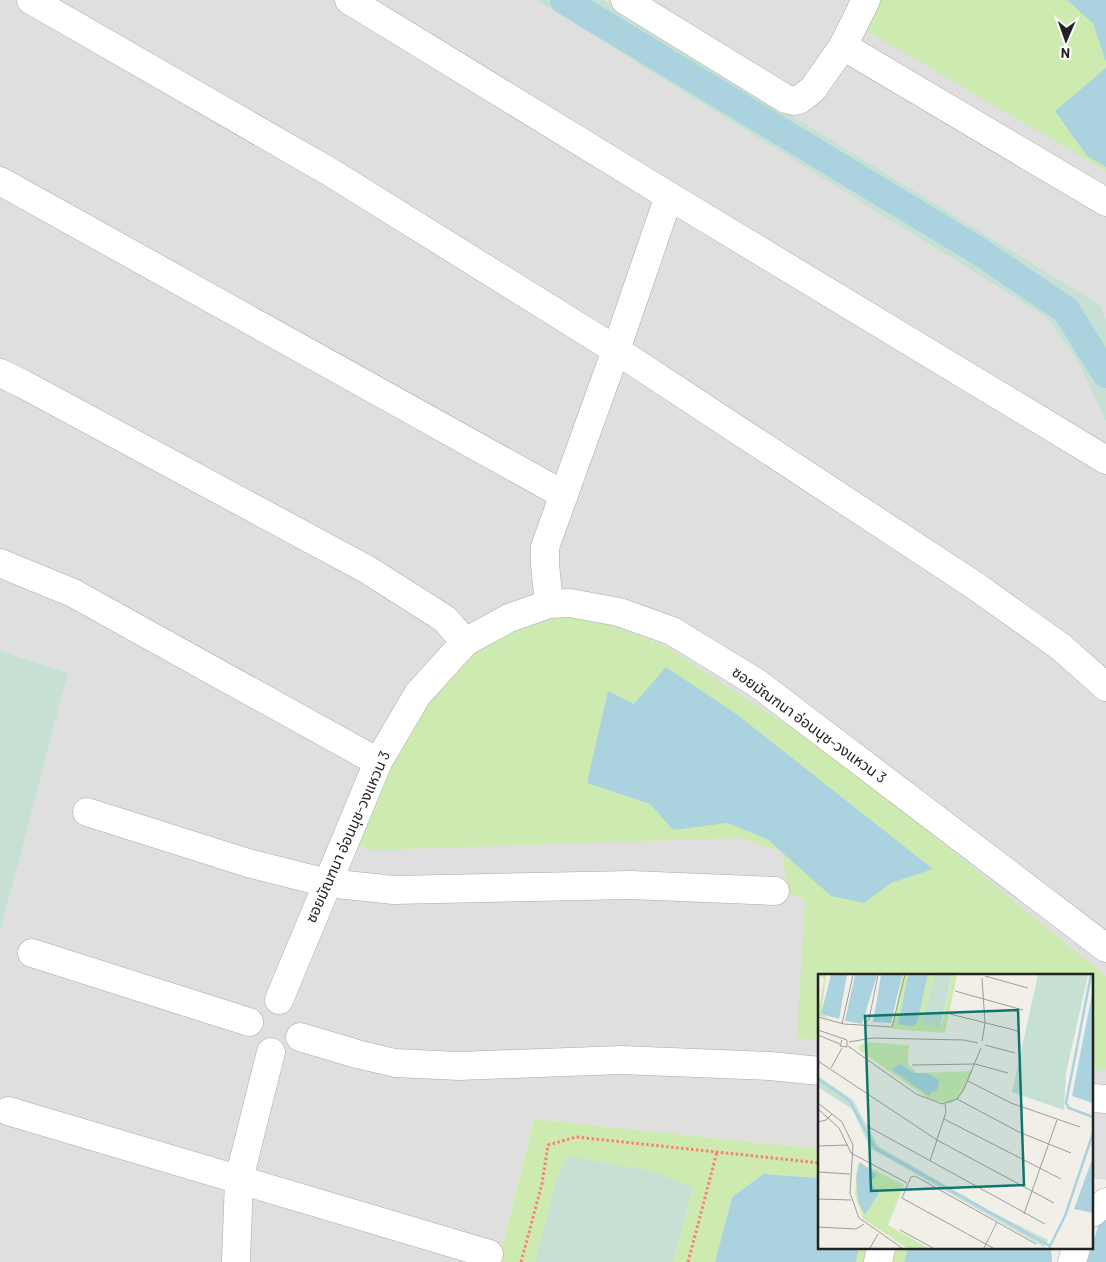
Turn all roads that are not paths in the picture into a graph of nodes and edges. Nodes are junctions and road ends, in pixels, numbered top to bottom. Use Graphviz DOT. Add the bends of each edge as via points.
graph roads {
  1 [pos="31,0"];
  2 [pos="349,0"];
  3 [pos="625,0"];
  4 [pos="866,0"];
  5 [pos="843,46"];
  6 [pos="0,182"];
  7 [pos="670,196"];
  8 [pos="1106,202"];
  9 [pos="616,350"];
  10 [pos="0,373"];
  11 [pos="1106,460"];
  12 [pos="564,496"];
  13 [pos="0,563"];
  14 [pos="549,604"];
  15 [pos="465,642"];
  16 [pos="1106,687"];
  17 [pos="378,762"];
  18 [pos="87,812"];
  19 [pos="327,883"];
  20 [pos="775,891"];
  21 [pos="1106,948"];
  22 [pos="32,953"];
  23 [pos="279,1000"];
  24 [pos="249,1022"];
  25 [pos="300,1037"];
  26 [pos="271,1052"];
  27 [pos="818,1071"];
  28 [pos="8,1111"];
  29 [pos="239,1179"];
  30 [pos="1106,1202"];
  31 [pos="1094,1211"];
  32 [pos="488,1254"];
  33 [pos="236,1262"];
  1 -- 9 [label="street" via="330,172"];
  2 -- 7 [label="street"];
  3 -- 5 [label="street" via="786,99 795,101 813,89"];
  4 -- 5 [label="street"];
  5 -- 8 [label="street"];
  6 -- 12 [label="street"];
  7 -- 9 [label="street"];
  7 -- 11 [label="street"];
  9 -- 12 [label="street"];
  9 -- 16 [label="street" via="974,585 1061,647"];
  10 -- 15 [label="street" via="368,570 445,619"];
  12 -- 14 [label="street" via="545,547"];
  13 -- 17 [label="street" via="73,593"];
  14 -- 15 [label="street, ซอยมัณฑนา อ่อนนุช-วงแหวน 3" via="509,618"];
  14 -- 21 [label="street, ซอยมัณฑนา อ่อนนุช-วงแหวน 3" via="570,603 619,612 672,631 757,683"];
  15 -- 17 [label="street, ซอยมัณฑนา อ่อนนุช-วงแหวน 3" via="418,694"];
  17 -- 19 [label="street, ซอยมัณฑนา อ่อนนุช-วงแหวน 3"];
  18 -- 19 [label="street" via="248,863"];
  19 -- 20 [label="street" via="394,890 631,885"];
  19 -- 23 [label="street, ซอยมัณฑนา อ่อนนุช-วงแหวน 3"];
  22 -- 24 [label="street"];
  23 -- 24 [label="street" via="262,1003 251,1014"];
  23 -- 25 [label="street" via="294,1006 299,1013 302,1021"];
  24 -- 26 [label="street" via="254,1042"];
  25 -- 26 [label="street" via="291,1048"];
  25 -- 27 [label="street" via="395,1063 460,1066 621,1060"];
  26 -- 29 [label="street"];
  28 -- 29 [label="street"];
  29 -- 32 [label="street"];
  29 -- 33 [label="street"];
  30 -- 31 [label="street"];
}
